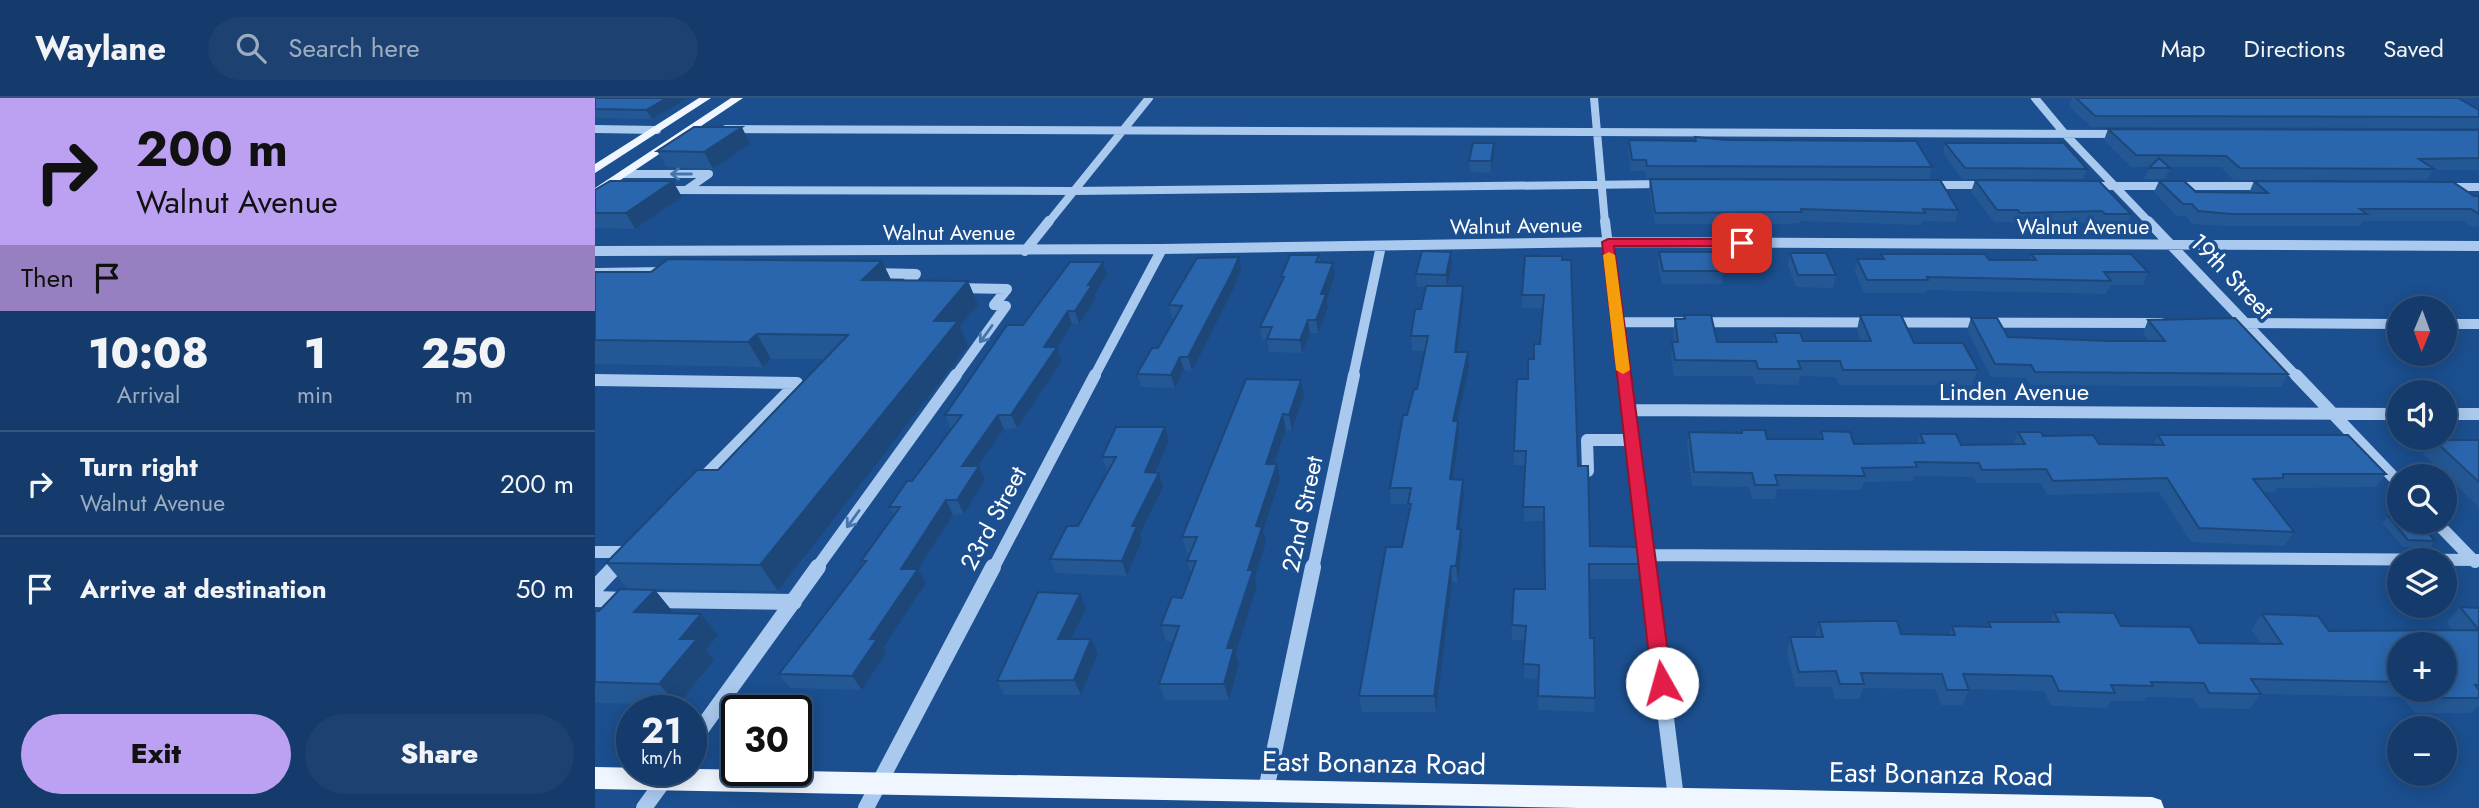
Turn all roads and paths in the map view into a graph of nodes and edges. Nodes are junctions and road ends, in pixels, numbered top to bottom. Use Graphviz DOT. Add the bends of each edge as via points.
graph roads {
  1 [pos="706,98"];
  2 [pos="738,98"];
  3 [pos="1149,98"];
  4 [pos="1594,98"];
  5 [pos="2035,98"];
  6 [pos="595,129"];
  7 [pos="691,129"];
  8 [pos="707,129"];
  9 [pos="657,130"];
  10 [pos="720,130"];
  11 [pos="1120,132"];
  12 [pos="1596,132"];
  13 [pos="2065,134"];
  14 [pos="2134,134"];
  15 [pos="595,169"];
  16 [pos="624,174"];
  17 [pos="1600,184"];
  18 [pos="1670,184"];
  19 [pos="1920,185"];
  20 [pos="2003,185"];
  21 [pos="2073,186"];
  22 [pos="2115,186"];
  23 [pos="2277,186"];
  24 [pos="2438,187"];
  25 [pos="2479,187"];
  26 [pos="619,190"];
  27 [pos="646,190"];
  28 [pos="686,190"];
  29 [pos="598,191"];
  30 [pos="1072,191"];
  31 [pos="1608,242"];
  32 [pos="2171,245"];
  33 [pos="1381,246"];
  34 [pos="2479,246"];
  35 [pos="1161,249"];
  36 [pos="595,251"];
  37 [pos="1025,251"];
  38 [pos="680,272"];
  39 [pos="595,273"];
  40 [pos="860,273"];
  41 [pos="917,288"];
  42 [pos="943,288"];
  43 [pos="1617,322"];
  44 [pos="2176,323"];
  45 [pos="2218,323"];
  46 [pos="2246,323"];
  47 [pos="2387,324"];
  48 [pos="2457,324"];
  49 [pos="2479,324"];
  50 [pos="595,380"];
  51 [pos="1628,410"];
  52 [pos="2333,413"];
  53 [pos="2387,414"];
  54 [pos="2457,414"];
  55 [pos="2479,414"];
  56 [pos="1632,440"];
  57 [pos="2387,470"];
  58 [pos="1588,471"];
  59 [pos="695,486"];
  60 [pos="2448,534"];
  61 [pos="595,552"];
  62 [pos="1646,555"];
  63 [pos="2477,562"];
  64 [pos="595,588"];
  65 [pos="595,599"];
  66 [pos="794,602"];
  67 [pos="707,721"];
  68 [pos="707,775"];
  69 [pos="616,777"];
  70 [pos="595,778"];
  71 [pos="879,782"];
  72 [pos="659,786"];
  73 [pos="1266,790"];
  74 [pos="1676,798"];
  75 [pos="2053,807"];
  76 [pos="643,808"];
  77 [pos="866,808"];
  78 [pos="2152,808"];
  1 -- 9 [label="main road"];
  2 -- 7 [label="main road"];
  3 -- 11 [label="street"];
  4 -- 12 [label="street"];
  5 -- 13 [label="street, 19th Street"];
  6 -- 9 [label="street"];
  7 -- 8 [label="street"];
  7 -- 16 [label="main road"];
  9 -- 15 [label="main road"];
  10 -- 11 [label="street"];
  11 -- 12 [label="street"];
  11 -- 30 [label="street"];
  12 -- 13 [label="street"];
  12 -- 17 [label="street"];
  13 -- 14 [label="street"];
  13 -- 22 [label="street, 19th Street"];
  28 -- 16 [label="street, one-way" via="709,174"];
  16 -- 29 [label="main road"];
  17 -- 18 [label="street"];
  17 -- 30 [label="street"];
  17 -- 31 [label="street"];
  19 -- 20 [label="street"];
  21 -- 22 [label="street"];
  22 -- 23 [label="street"];
  22 -- 32 [label="street, 19th Street"];
  24 -- 25 [label="street"];
  26 -- 29 [label="street"];
  27 -- 28 [label="street"];
  28 -- 30 [label="street"];
  30 -- 37 [label="street"];
  31 -- 32 [label="street, Walnut Avenue"];
  31 -- 33 [label="street, Walnut Avenue"];
  31 -- 43 [label="street"];
  32 -- 34 [label="street, Walnut Avenue"];
  32 -- 46 [label="street, 19th Street"];
  33 -- 35 [label="street, Walnut Avenue"];
  33 -- 73 [label="street, 22nd Street"];
  35 -- 37 [label="street, Walnut Avenue"];
  35 -- 71 [label="street, 23rd Street"];
  36 -- 37 [label="street, Walnut Avenue"];
  38 -- 39 [label="street"];
  40 -- 41 [label="street" via="916,274 904,287"];
  42 -- 66 [label="street, one-way" via="1007,289 994,305 1006,306"];
  43 -- 44 [label="street"];
  43 -- 51 [label="street"];
  45 -- 46 [label="street"];
  46 -- 47 [label="street"];
  46 -- 52 [label="street, 19th Street"];
  48 -- 49 [label="street"];
  50 -- 59 [label="street" via="797,383"];
  51 -- 52 [label="street, Linden Avenue"];
  51 -- 56 [label="street"];
  52 -- 53 [label="street, Linden Avenue"];
  52 -- 57 [label="street, 19th Street"];
  54 -- 55 [label="street"];
  56 -- 58 [label="street" via="1587,440"];
  56 -- 62 [label="street"];
  60 -- 63 [label="street"];
  61 -- 64 [label="street" via="634,548"];
  62 -- 63 [label="street"];
  62 -- 74 [label="street"];
  65 -- 66 [label="lane"];
  66 -- 67 [label="street"];
  68 -- 71 [label="main road, East Bonanza Road"];
  69 -- 70 [label="main road, East Bonanza Road"];
  71 -- 73 [label="main road, East Bonanza Road"];
  71 -- 77 [label="street, 23rd Street"];
  72 -- 76 [label="street"];
  73 -- 74 [label="main road, East Bonanza Road"];
  74 -- 75 [label="main road, East Bonanza Road"];
  75 -- 78 [label="main road, East Bonanza Road"];
}
